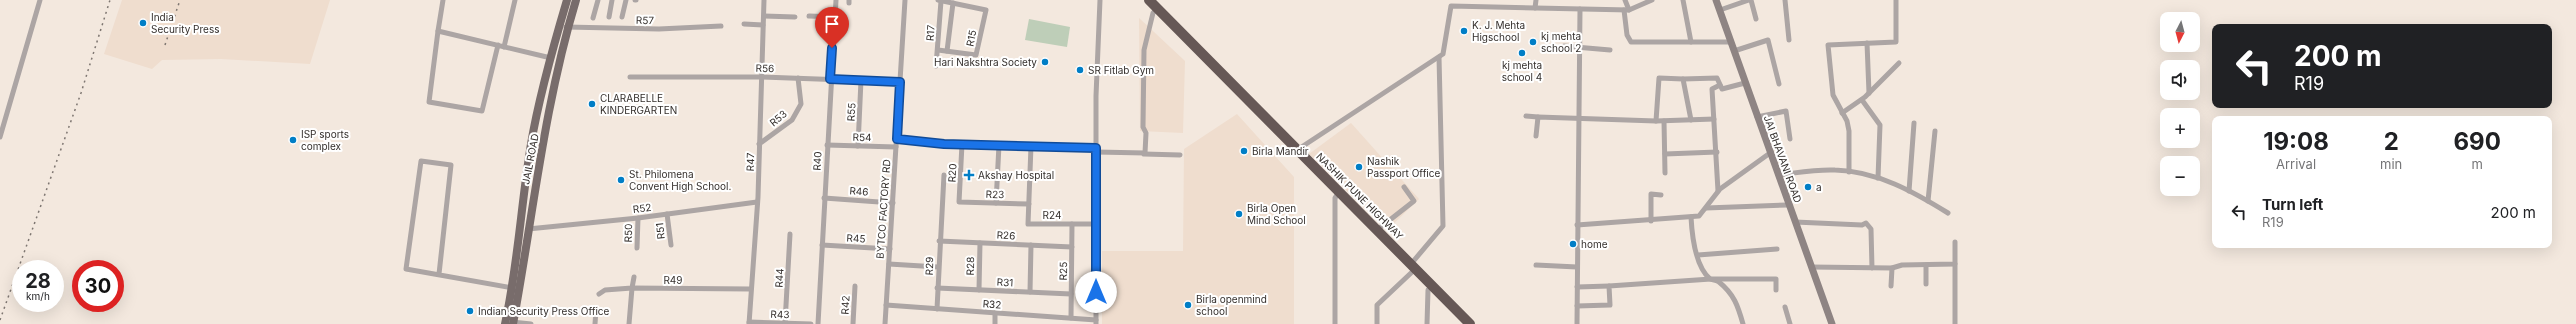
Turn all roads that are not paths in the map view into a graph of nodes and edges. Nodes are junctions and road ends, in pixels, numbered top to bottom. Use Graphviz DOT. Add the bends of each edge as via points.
graph roads {
  1 [pos="40,0"];
  2 [pos="443,0"];
  3 [pos="515,0"];
  4 [pos="567,0"];
  5 [pos="576,0"];
  6 [pos="598,0"];
  7 [pos="612,0"];
  8 [pos="626,0"];
  9 [pos="764,0"];
  10 [pos="836,0"];
  11 [pos="905,0"];
  12 [pos="940,0"];
  13 [pos="1100,0"];
  14 [pos="1141,0"];
  15 [pos="1149,0"];
  16 [pos="1536,0"];
  17 [pos="1625,0"];
  18 [pos="1652,0"];
  19 [pos="1683,0"];
  20 [pos="1716,0"];
  21 [pos="1750,0"];
  22 [pos="1785,0"];
  23 [pos="1896,0"];
  24 [pos="953,3"];
  25 [pos="1451,3"];
  26 [pos="1157,8"];
  27 [pos="1536,8"];
  28 [pos="1580,9"];
  29 [pos="1627,10"];
  30 [pos="1720,10"];
  31 [pos="764,16"];
  32 [pos="809,16"];
  33 [pos="609,17"];
  34 [pos="622,17"];
  35 [pos="795,17"];
  36 [pos="835,17"];
  37 [pos="594,18"];
  38 [pos="1756,19"];
  39 [pos="744,24"];
  40 [pos="763,25"];
  41 [pos="560,26"];
  42 [pos="721,26"];
  43 [pos="568,27"];
  44 [pos="438,31"];
  45 [pos="1789,40"];
  46 [pos="1691,42"];
  47 [pos="1731,42"];
  48 [pos="1867,43"];
  49 [pos="501,46"];
  50 [pos="1564,46"];
  51 [pos="1580,49"];
  52 [pos="938,50"];
  53 [pos="1610,50"];
  54 [pos="1734,51"];
  55 [pos="947,52"];
  56 [pos="1439,57"];
  57 [pos="550,58"];
  58 [pos="1899,63"];
  59 [pos="936,66"];
  60 [pos="630,77"];
  61 [pos="762,77"];
  62 [pos="798,78"];
  63 [pos="830,79"];
  64 [pos="1683,79"];
  65 [pos="861,80"];
  66 [pos="900,82"];
  67 [pos="1745,82"];
  68 [pos="1779,84"];
  69 [pos="1720,85"];
  70 [pos="1869,93"];
  71 [pos="1862,100"];
  72 [pos="1842,113"];
  73 [pos="1526,116"];
  74 [pos="1538,117"];
  75 [pos="1757,117"];
  76 [pos="1578,119"];
  77 [pos="1714,119"];
  78 [pos="1691,120"];
  79 [pos="1656,121"];
  80 [pos="1664,121"];
  81 [pos="1914,124"];
  82 [pos="1935,131"];
  83 [pos="1536,136"];
  84 [pos="0,137"];
  85 [pos="897,139"];
  86 [pos="1790,139"];
  87 [pos="760,144"];
  88 [pos="962,144"];
  89 [pos="827,145"];
  90 [pos="999,145"];
  91 [pos="858,146"];
  92 [pos="1031,146"];
  93 [pos="896,147"];
  94 [pos="1096,150"];
  95 [pos="1297,150"];
  96 [pos="1717,152"];
  97 [pos="1770,153"];
  98 [pos="1144,154"];
  99 [pos="1665,154"];
  100 [pos="1180,155"];
  101 [pos="1849,172"];
  102 [pos="1665,173"];
  103 [pos="944,175"];
  104 [pos="1778,175"];
  105 [pos="526,177"];
  106 [pos="1878,178"];
  107 [pos="536,179"];
  108 [pos="1404,187"];
  109 [pos="1908,190"];
  110 [pos="1718,191"];
  111 [pos="1337,195"];
  112 [pos="1662,195"];
  113 [pos="824,198"];
  114 [pos="1928,201"];
  115 [pos="757,202"];
  116 [pos="959,202"];
  117 [pos="893,203"];
  118 [pos="996,203"];
  119 [pos="1029,204"];
  120 [pos="1788,205"];
  121 [pos="1706,208"];
  122 [pos="1948,213"];
  123 [pos="667,214"];
  124 [pos="1691,217"];
  125 [pos="638,218"];
  126 [pos="1651,221"];
  127 [pos="1795,222"];
  128 [pos="1072,224"];
  129 [pos="1096,224"];
  130 [pos="1577,225"];
  131 [pos="528,229"];
  132 [pos="1377,230"];
  133 [pos="790,234"];
  134 [pos="940,241"];
  135 [pos="1955,242"];
  136 [pos="980,243"];
  137 [pos="670,245"];
  138 [pos="822,245"];
  139 [pos="1032,245"];
  140 [pos="1072,247"];
  141 [pos="637,248"];
  142 [pos="890,249"];
  143 [pos="1777,249"];
  144 [pos="1698,255"];
  145 [pos="889,264"];
  146 [pos="1926,264"];
  147 [pos="1955,264"];
  148 [pos="938,266"];
  149 [pos="1536,266"];
  150 [pos="1577,267"];
  151 [pos="1811,267"];
  152 [pos="1872,268"];
  153 [pos="1892,268"];
  154 [pos="1411,269"];
  155 [pos="439,274"];
  156 [pos="634,277"];
  157 [pos="1711,279"];
  158 [pos="1926,284"];
  159 [pos="855,286"];
  160 [pos="1609,286"];
  161 [pos="1891,286"];
  162 [pos="1577,287"];
  163 [pos="513,288"];
  164 [pos="632,288"];
  165 [pos="938,288"];
  166 [pos="750,289"];
  167 [pos="979,290"];
  168 [pos="1428,290"];
  169 [pos="1776,290"];
  170 [pos="1030,292"];
  171 [pos="599,294"];
  172 [pos="1071,294"];
  173 [pos="886,305"];
  174 [pos="1577,306"];
  175 [pos="1785,307"];
  176 [pos="937,309"];
  177 [pos="596,310"];
  178 [pos="995,313"];
  179 [pos="1071,318"];
  180 [pos="1096,322"];
  181 [pos="509,323"];
  182 [pos="749,323"];
  183 [pos="785,323"];
  184 [pos="531,324"];
  185 [pos="595,324"];
  186 [pos="629,324"];
  187 [pos="811,324"];
  188 [pos="818,324"];
  189 [pos="853,324"];
  190 [pos="886,324"];
  191 [pos="995,324"];
  192 [pos="1335,324"];
  193 [pos="1376,324"];
  194 [pos="1427,324"];
  195 [pos="1462,324"];
  196 [pos="1470,324"];
  197 [pos="1577,324"];
  198 [pos="1743,324"];
  199 [pos="1790,324"];
  200 [pos="1832,324"];
  201 [pos="1955,324"];
  1 -- 84 [label="street"];
  2 -- 44 [label="street"];
  3 -- 49 [label="street"];
  4 -- 41 [label="main road"];
  5 -- 43 [label="main road, JAIL ROAD"];
  6 -- 37 [label="street"];
  7 -- 33 [label="street"];
  8 -- 34 [label="street"];
  9 -- 31 [label="street, R47"];
  10 -- 36 [label="street, R40"];
  11 -- 66 [label="street, BYTCO FACTORY RD"];
  12 -- 24 [label="street"];
  12 -- 52 [label="street, R17"];
  13 -- 94 [label="street"];
  14 -- 26 [label="highway, NASHIK PUNE HIGHWAY"];
  15 -- 26 [label="highway, NASHIK PUNE HIGHWAY"];
  16 -- 27 [label="street"];
  17 -- 29 [label="street"];
  18 -- 29 [label="street"];
  19 -- 46 [label="street"];
  20 -- 30 [label="street, JAI BHAVANI ROAD"];
  21 -- 30 [label="street"];
  21 -- 38 [label="street"];
  22 -- 45 [label="street"];
  23 -- 48 [label="street" via="1896,42"];
  24 -- 55 [label="street"];
  24 -- 55 [label="street, R15" via="986,10 976,55"];
  25 -- 27 [label="street"];
  25 -- 56 [label="street" via="1443,54"];
  26 -- 95 [label="highway, NASHIK PUNE HIGHWAY"];
  26 -- 98 [label="street" via="1144,50"];
  26 -- 111 [label="highway, NASHIK PUNE HIGHWAY"];
  27 -- 28 [label="street"];
  28 -- 29 [label="street"];
  28 -- 51 [label="street"];
  29 -- 46 [label="street" via="1627,35 1631,42"];
  30 -- 47 [label="street, JAI BHAVANI ROAD"];
  31 -- 35 [label="street"];
  31 -- 40 [label="street, R47"];
  32 -- 36 [label="street"];
  36 -- 63 [label="street, R40"];
  39 -- 40 [label="street"];
  40 -- 61 [label="street, R47"];
  41 -- 43 [label="street, R57"];
  41 -- 57 [label="main road"];
  42 -- 43 [label="street, R57" via="659,29"];
  43 -- 107 [label="main road, JAIL ROAD"];
  44 -- 49 [label="street"];
  44 -- 49 [label="street" via="429,102 482,110"];
  46 -- 47 [label="street"];
  47 -- 54 [label="street, JAI BHAVANI ROAD"];
  48 -- 70 [label="street"];
  48 -- 72 [label="street" via="1828,45 1833,95"];
  49 -- 57 [label="street"];
  50 -- 51 [label="street"];
  51 -- 53 [label="street"];
  51 -- 76 [label="street"];
  52 -- 55 [label="street, R15"];
  52 -- 59 [label="street, R17"];
  54 -- 67 [label="street, JAI BHAVANI ROAD"];
  54 -- 68 [label="street" via="1768,40"];
  56 -- 95 [label="street"];
  56 -- 154 [label="street" via="1443,226"];
  57 -- 105 [label="main road"];
  58 -- 70 [label="street"];
  60 -- 61 [label="street, R56"];
  61 -- 62 [label="street, R56"];
  61 -- 87 [label="street, R47"];
  62 -- 63 [label="street, R56"];
  62 -- 87 [label="street, R53" via="801,104 792,120"];
  63 -- 65 [label="street, R56"];
  63 -- 89 [label="street, R40"];
  64 -- 69 [label="street" via="1717,78"];
  64 -- 78 [label="street"];
  64 -- 79 [label="street" via="1659,78"];
  65 -- 66 [label="street, R56"];
  65 -- 91 [label="street, R55"];
  66 -- 85 [label="street, BYTCO FACTORY RD"];
  67 -- 69 [label="street" via="1722,88"];
  67 -- 75 [label="street, JAI BHAVANI ROAD"];
  69 -- 77 [label="street" via="1712,89"];
  70 -- 71 [label="street"];
  71 -- 72 [label="street"];
  71 -- 106 [label="street" via="1880,125"];
  72 -- 101 [label="street" via="1849,131"];
  73 -- 74 [label="street"];
  74 -- 76 [label="street"];
  74 -- 83 [label="street"];
  75 -- 86 [label="street" via="1786,112"];
  75 -- 97 [label="street, JAI BHAVANI ROAD"];
  76 -- 79 [label="street"];
  76 -- 130 [label="street"];
  77 -- 78 [label="street"];
  77 -- 96 [label="street"];
  78 -- 80 [label="street"];
  79 -- 80 [label="street"];
  80 -- 99 [label="street"];
  81 -- 109 [label="street"];
  82 -- 114 [label="street"];
  85 -- 88 [label="street"];
  85 -- 93 [label="street, BYTCO FACTORY RD"];
  87 -- 115 [label="street, R47"];
  88 -- 90 [label="street"];
  88 -- 116 [label="street, R20"];
  89 -- 91 [label="street, R54"];
  89 -- 113 [label="street, R40"];
  90 -- 92 [label="street"];
  90 -- 118 [label="street"];
  91 -- 93 [label="street, R54"];
  92 -- 94 [label="street"];
  92 -- 119 [label="street"];
  93 -- 117 [label="street, BYTCO FACTORY RD"];
  94 -- 98 [label="street"];
  94 -- 129 [label="street"];
  95 -- 111 [label="highway, NASHIK PUNE HIGHWAY"];
  96 -- 99 [label="street"];
  96 -- 110 [label="street"];
  97 -- 104 [label="street, JAI BHAVANI ROAD"];
  97 -- 110 [label="street"];
  98 -- 100 [label="street"];
  99 -- 102 [label="street"];
  101 -- 104 [label="street" via="1836,170"];
  101 -- 106 [label="street"];
  103 -- 134 [label="street, R29"];
  104 -- 120 [label="street, JAI BHAVANI ROAD"];
  105 -- 107 [label="main road"];
  105 -- 163 [label="main road"];
  106 -- 109 [label="street"];
  107 -- 131 [label="main road, JAIL ROAD"];
  108 -- 132 [label="street" via="1414,201"];
  109 -- 114 [label="street"];
  110 -- 121 [label="street"];
  111 -- 132 [label="highway, NASHIK PUNE HIGHWAY"];
  111 -- 154 [label="highway, NASHIK PUNE HIGHWAY"];
  111 -- 192 [label="street"];
  112 -- 126 [label="street" via="1651,194"];
  113 -- 117 [label="street, R46"];
  113 -- 138 [label="street, R40"];
  114 -- 122 [label="street"];
  115 -- 123 [label="street, R52"];
  115 -- 166 [label="street, R47"];
  116 -- 118 [label="street, R23"];
  117 -- 142 [label="street, BYTCO FACTORY RD"];
  118 -- 119 [label="street, R23"];
  119 -- 128 [label="street, R24" via="1028,224"];
  120 -- 121 [label="street"];
  120 -- 127 [label="street, JAI BHAVANI ROAD"];
  121 -- 124 [label="street" via="1699,216"];
  123 -- 125 [label="street, R52"];
  123 -- 137 [label="street, R51"];
  124 -- 126 [label="street"];
  124 -- 144 [label="street" via="1692,235"];
  125 -- 131 [label="street, R52"];
  125 -- 141 [label="street, R50"];
  126 -- 130 [label="street"];
  127 -- 151 [label="street, JAI BHAVANI ROAD"];
  127 -- 152 [label="street" via="1862,226 1866,223 1871,229"];
  128 -- 129 [label="street, R24"];
  128 -- 140 [label="street, R25"];
  129 -- 180 [label="street"];
  130 -- 150 [label="street"];
  131 -- 181 [label="main road, JAIL ROAD" via="521,284"];
  132 -- 154 [label="highway, NASHIK PUNE HIGHWAY"];
  133 -- 183 [label="street, R44"];
  134 -- 136 [label="street, R26"];
  134 -- 148 [label="street, R29"];
  135 -- 147 [label="street"];
  136 -- 139 [label="street, R26"];
  136 -- 167 [label="street, R28"];
  138 -- 142 [label="street, R45"];
  138 -- 188 [label="street, R40"];
  139 -- 140 [label="street, R26"];
  139 -- 170 [label="street"];
  140 -- 172 [label="street, R25"];
  142 -- 145 [label="street, BYTCO FACTORY RD"];
  143 -- 144 [label="street"];
  144 -- 157 [label="street"];
  145 -- 148 [label="street"];
  145 -- 173 [label="street, BYTCO FACTORY RD"];
  146 -- 147 [label="street"];
  146 -- 153 [label="street"];
  146 -- 158 [label="street"];
  147 -- 201 [label="street"];
  148 -- 165 [label="street, R29"];
  149 -- 150 [label="street"];
  150 -- 162 [label="street"];
  151 -- 152 [label="street"];
  151 -- 200 [label="street, JAI BHAVANI ROAD"];
  152 -- 153 [label="street"];
  153 -- 161 [label="street"];
  154 -- 168 [label="highway, NASHIK PUNE HIGHWAY"];
  154 -- 193 [label="street" via="1377,305"];
  154 -- 196 [label="highway, NASHIK PUNE HIGHWAY"];
  155 -- 155 [label="street" via="406,268 421,161 451,165"];
  155 -- 163 [label="street"];
  156 -- 164 [label="street"];
  157 -- 160 [label="street"];
  157 -- 169 [label="street" via="1776,279"];
  157 -- 198 [label="street" via="1716,280 1736,298"];
  159 -- 189 [label="street, R42"];
  160 -- 162 [label="street"];
  160 -- 174 [label="street" via="1610,305"];
  162 -- 174 [label="street"];
  163 -- 181 [label="main road"];
  164 -- 166 [label="street, R49"];
  164 -- 171 [label="street, R49" via="605,290"];
  164 -- 186 [label="street"];
  165 -- 167 [label="street, R31"];
  165 -- 176 [label="street, R29"];
  166 -- 182 [label="street, R47"];
  167 -- 170 [label="street, R31"];
  168 -- 194 [label="street"];
  168 -- 195 [label="highway, NASHIK PUNE HIGHWAY"];
  170 -- 172 [label="street, R31"];
  172 -- 179 [label="street, R25"];
  173 -- 176 [label="street, R32"];
  173 -- 190 [label="street, BYTCO FACTORY RD"];
  174 -- 197 [label="street"];
  175 -- 199 [label="street"];
  176 -- 178 [label="street, R32"];
  177 -- 185 [label="street"];
  178 -- 179 [label="street, R32"];
  178 -- 191 [label="street"];
  179 -- 180 [label="street, R32"];
  181 -- 184 [label="street"];
  182 -- 183 [label="street, R43"];
  183 -- 187 [label="street, R43"];
}
